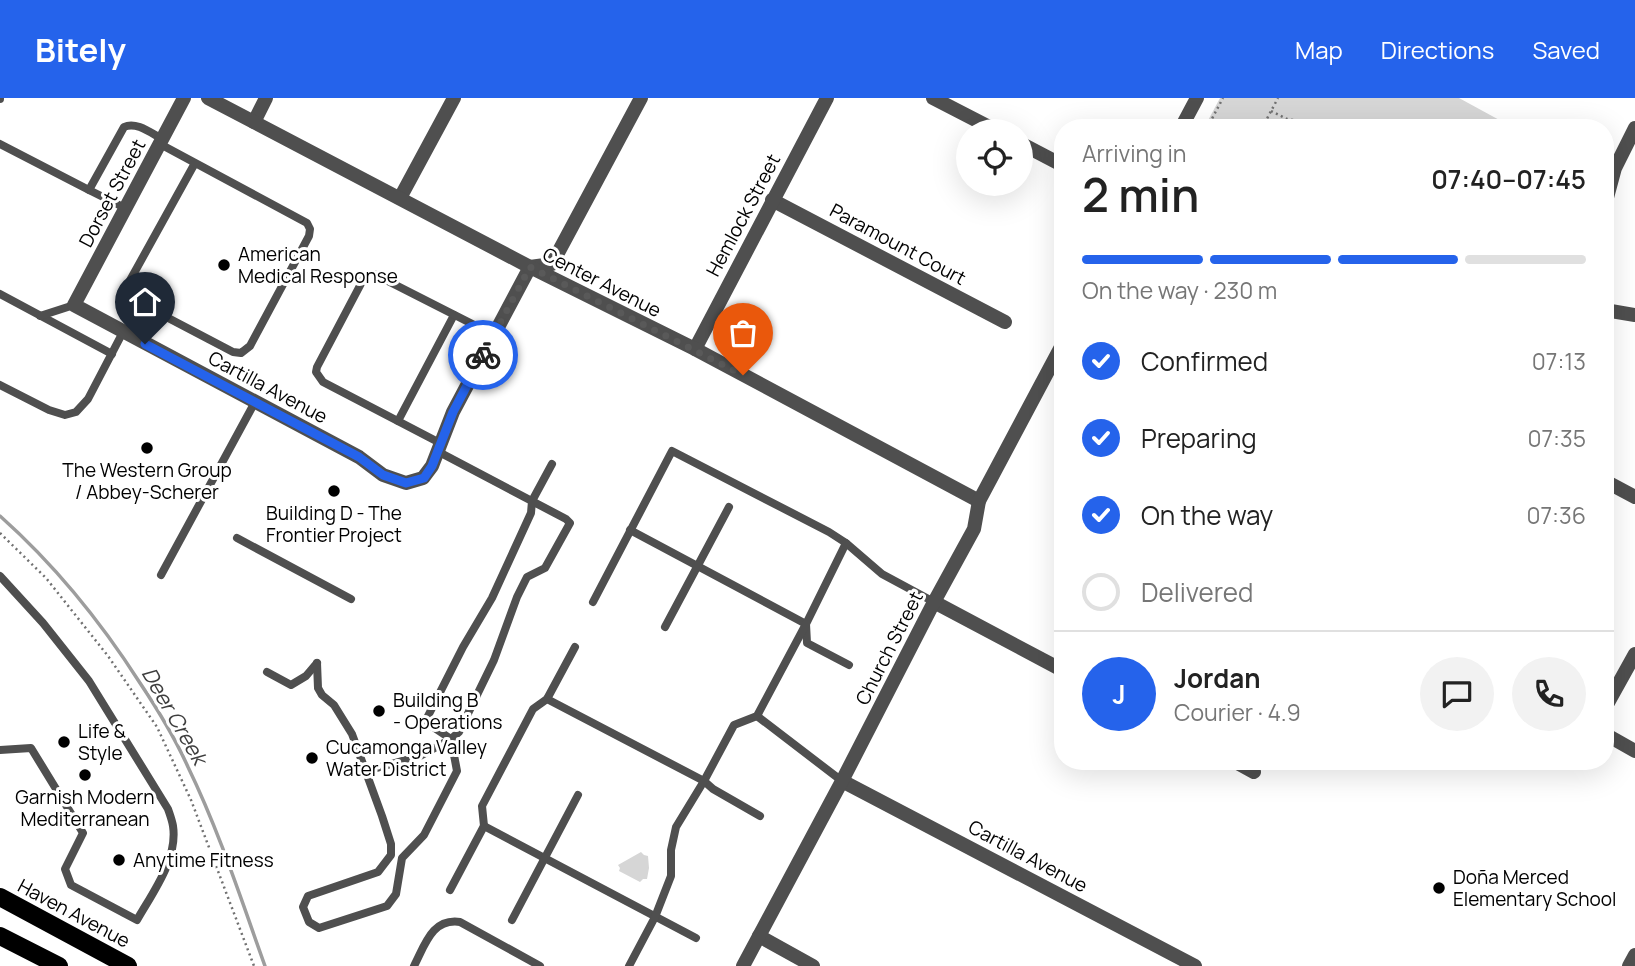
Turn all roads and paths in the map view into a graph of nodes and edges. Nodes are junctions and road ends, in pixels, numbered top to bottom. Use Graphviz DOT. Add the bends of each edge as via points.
graph roads {
  1 [pos="184,98"];
  2 [pos="208,98"];
  3 [pos="267,98"];
  4 [pos="454,98"];
  5 [pos="641,98"];
  6 [pos="827,98"];
  7 [pos="933,98"];
  8 [pos="1197,98"];
  9 [pos="1223,98"];
  10 [pos="1278,98"];
  11 [pos="1271,111"];
  12 [pos="974,119"];
  13 [pos="1186,119"];
  14 [pos="1212,119"];
  15 [pos="1267,119"];
  16 [pos="1287,119"];
  17 [pos="254,122"];
  18 [pos="1635,128"];
  19 [pos="161,141"];
  20 [pos="0,144"];
  21 [pos="1033,150"];
  22 [pos="1054,161"];
  23 [pos="195,163"];
  24 [pos="1614,172"];
  25 [pos="89,190"];
  26 [pos="400,198"];
  27 [pos="772,200"];
  28 [pos="125,208"];
  29 [pos="530,267"];
  30 [pos="0,294"];
  31 [pos="74,305"];
  32 [pos="1614,312"];
  33 [pos="454,315"];
  34 [pos="1635,315"];
  35 [pos="40,316"];
  36 [pos="1005,323"];
  37 [pos="123,332"];
  38 [pos="494,335"];
  39 [pos="695,349"];
  40 [pos="111,354"];
  41 [pos="1054,360"];
  42 [pos="0,385"];
  43 [pos="255,402"];
  44 [pos="398,421"];
  45 [pos="438,447"];
  46 [pos="552,464"];
  47 [pos="1614,486"];
  48 [pos="1635,497"];
  49 [pos="532,501"];
  50 [pos="979,501"];
  51 [pos="729,507"];
  52 [pos="630,530"];
  53 [pos="0,533"];
  54 [pos="237,538"];
  55 [pos="846,543"];
  56 [pos="698,566"];
  57 [pos="161,575"];
  58 [pos="0,576"];
  59 [pos="351,599"];
  60 [pos="593,602"];
  61 [pos="934,602"];
  62 [pos="806,624"];
  63 [pos="665,627"];
  64 [pos="575,647"];
  65 [pos="1635,654"];
  66 [pos="849,666"];
  67 [pos="1054,666"];
  68 [pos="267,672"];
  69 [pos="1614,692"];
  70 [pos="547,699"];
  71 [pos="757,716"];
  72 [pos="451,739"];
  73 [pos="1614,739"];
  74 [pos="0,750"];
  75 [pos="1635,751"];
  76 [pos="1250,770"];
  77 [pos="366,771"];
  78 [pos="1254,772"];
  79 [pos="704,781"];
  80 [pos="842,781"];
  81 [pos="578,796"];
  82 [pos="761,816"];
  83 [pos="484,826"];
  84 [pos="391,855"];
  85 [pos="402,858"];
  86 [pos="545,858"];
  87 [pos="450,890"];
  88 [pos="0,897"];
  89 [pos="655,916"];
  90 [pos="512,920"];
  91 [pos="0,936"];
  92 [pos="759,936"];
  93 [pos="696,938"];
  94 [pos="1635,955"];
  95 [pos="59,966"];
  96 [pos="128,966"];
  97 [pos="254,966"];
  98 [pos="414,966"];
  99 [pos="540,966"];
  100 [pos="629,966"];
  101 [pos="743,966"];
  102 [pos="813,966"];
  103 [pos="1195,966"];
  104 [pos="1629,966"];
  1 -- 19 [label="street, Dorset Street"];
  2 -- 17 [label="street, Center Avenue"];
  3 -- 17 [label="street"];
  4 -- 26 [label="street"];
  5 -- 29 [label="street" via="552,264"];
  6 -- 27 [label="street, Hemlock Street"];
  7 -- 12 [label="street"];
  8 -- 13 [label="street"];
  9 -- 14 [label="path"];
  10 -- 11 [label="path"];
  11 -- 15 [label="path"];
  11 -- 16 [label="path"];
  17 -- 26 [label="street, Center Avenue"];
  18 -- 24 [label="street"];
  19 -- 23 [label="lane"];
  19 -- 25 [label="lane" via="135,125 124,127"];
  19 -- 28 [label="street, Dorset Street"];
  20 -- 25 [label="lane"];
  21 -- 22 [label="street"];
  23 -- 23 [label="lane" via="307,223 310,229 250,346 241,353 132,299 128,292 128,284"];
  25 -- 28 [label="lane"];
  26 -- 29 [label="street, Center Avenue"];
  27 -- 36 [label="street, Paramount Court"];
  27 -- 39 [label="street, Hemlock Street"];
  28 -- 31 [label="street, Dorset Street"];
  29 -- 38 [label="street"];
  29 -- 39 [label="street, Center Avenue"];
  30 -- 35 [label="lane"];
  31 -- 35 [label="lane"];
  31 -- 37 [label="street, Cartilla Avenue"];
  32 -- 34 [label="street"];
  33 -- 38 [label="lane"];
  33 -- 44 [label="lane"];
  33 -- 44 [label="lane" via="374,274 364,278 316,372 323,382"];
  35 -- 40 [label="lane"];
  37 -- 40 [label="lane"];
  37 -- 43 [label="street, Cartilla Avenue"];
  38 -- 45 [label="street"];
  39 -- 50 [label="street, Center Avenue"];
  40 -- 42 [label="lane" via="88,399 76,412 65,415 49,410"];
  41 -- 50 [label="street, Church Street"];
  43 -- 45 [label="street, Cartilla Avenue" via="359,457 383,475 406,483 424,478"];
  43 -- 57 [label="lane"];
  44 -- 45 [label="lane"];
  45 -- 49 [label="lane"];
  46 -- 49 [label="lane"];
  47 -- 48 [label="street"];
  49 -- 72 [label="lane" via="531,513 492,598 428,716 427,723"];
  49 -- 72 [label="lane" via="570,523 545,568 527,577 494,660 459,733"];
  50 -- 61 [label="street, Church Street" via="974,529"];
  51 -- 56 [label="lane"];
  52 -- 55 [label="lane" via="672,451"];
  52 -- 56 [label="lane"];
  52 -- 60 [label="lane"];
  53 -- 97 [label="path" via="46,578 157,727 191,800"];
  54 -- 59 [label="lane"];
  55 -- 61 [label="lane" via="883,575"];
  55 -- 62 [label="lane"];
  56 -- 62 [label="lane"];
  56 -- 63 [label="lane"];
  58 -- 74 [label="lane" via="89,681 168,809 172,849 137,920 71,885 65,869 83,833 31,748"];
  61 -- 67 [label="street"];
  61 -- 80 [label="street, Church Street"];
  62 -- 66 [label="lane" via="807,643"];
  62 -- 71 [label="lane"];
  64 -- 70 [label="lane"];
  65 -- 69 [label="street"];
  68 -- 77 [label="lane" via="291,685 317,663 318,688 352,734"];
  70 -- 79 [label="lane"];
  70 -- 83 [label="lane" via="533,709 482,806"];
  71 -- 79 [label="lane" via="734,725"];
  71 -- 80 [label="lane"];
  72 -- 77 [label="lane" via="421,756"];
  72 -- 85 [label="lane" via="457,771 424,835"];
  73 -- 75 [label="street"];
  76 -- 78 [label="street"];
  77 -- 84 [label="lane"];
  79 -- 82 [label="lane"];
  79 -- 89 [label="lane" via="676,827 671,876"];
  80 -- 92 [label="street, Church Street"];
  80 -- 103 [label="street, Cartilla Avenue"];
  81 -- 86 [label="lane"];
  83 -- 86 [label="lane"];
  83 -- 87 [label="lane"];
  84 -- 85 [label="lane"];
  84 -- 85 [label="lane" via="379,872 308,896 303,907 309,922 319,928 387,906 396,894"];
  86 -- 89 [label="lane"];
  86 -- 90 [label="lane"];
  88 -- 96 [label="main road, Haven Avenue"];
  89 -- 93 [label="lane"];
  89 -- 100 [label="lane"];
  91 -- 95 [label="main road"];
  92 -- 101 [label="street, Church Street"];
  92 -- 102 [label="street"];
  94 -- 104 [label="street"];
  98 -- 99 [label="lane" via="434,929 451,921"];
}
